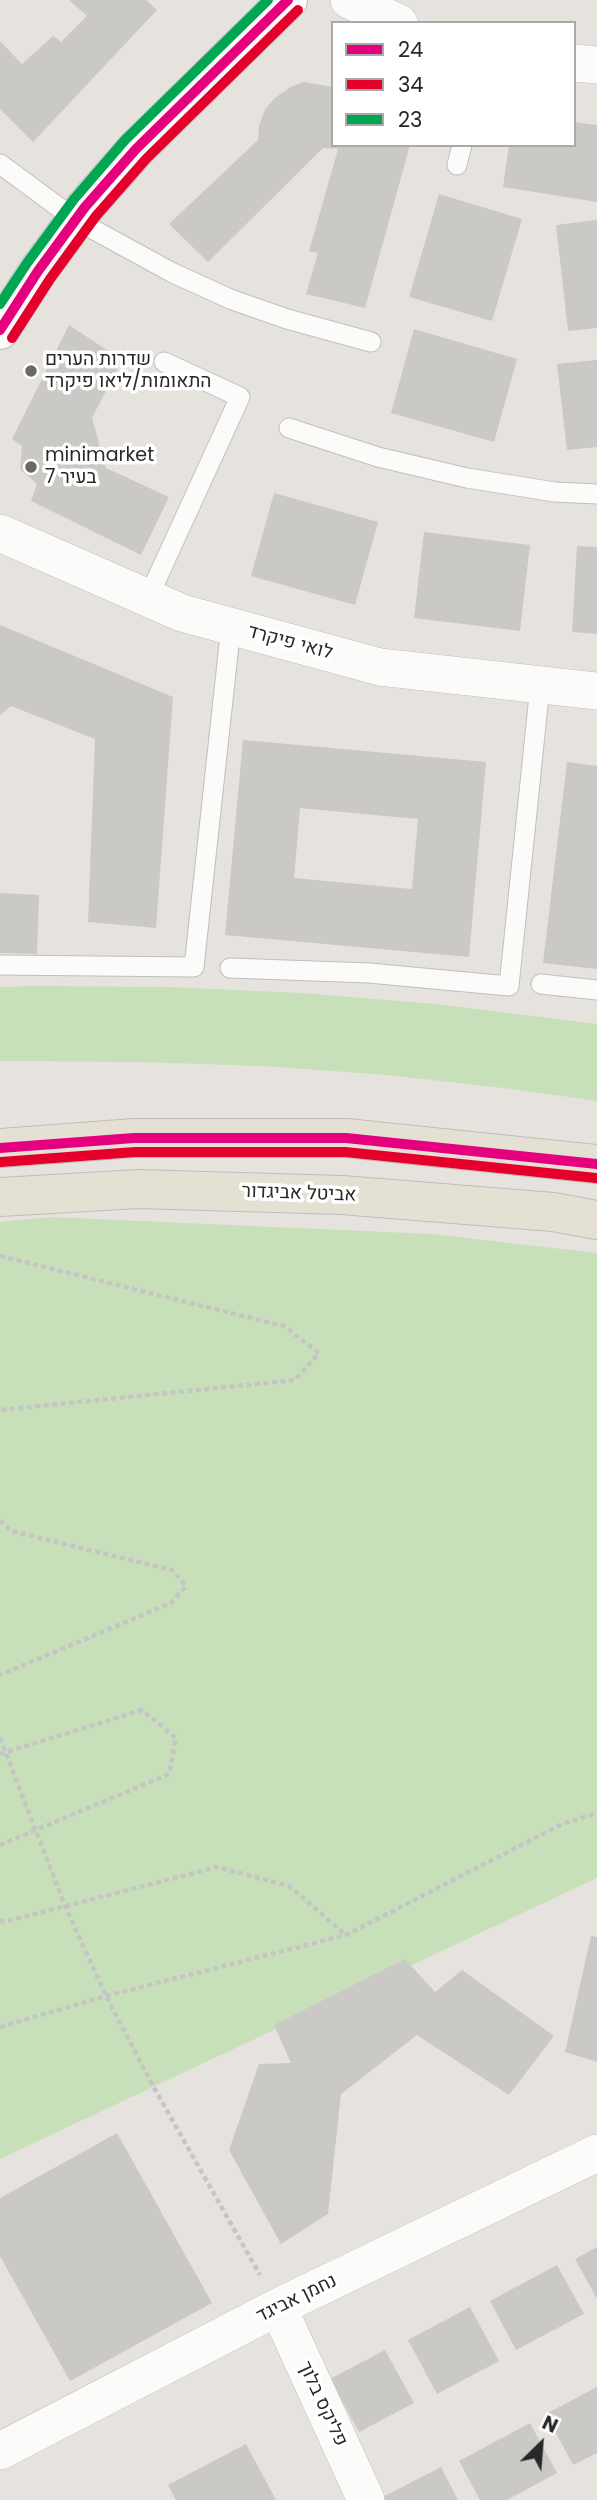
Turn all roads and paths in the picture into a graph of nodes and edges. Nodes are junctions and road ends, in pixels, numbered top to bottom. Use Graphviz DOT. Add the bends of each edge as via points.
graph roads {
  1 [pos="288,0"];
  2 [pos="349,0"];
  3 [pos="395,21"];
  4 [pos="576,63"];
  5 [pos="597,65"];
  6 [pos="462,147"];
  7 [pos="0,164"];
  8 [pos="457,165"];
  9 [pos="76,220"];
  10 [pos="0,330"];
  11 [pos="371,342"];
  12 [pos="164,362"];
  13 [pos="289,428"];
  14 [pos="597,494"];
  15 [pos="0,533"];
  16 [pos="148,598"];
  17 [pos="230,626"];
  18 [pos="541,686"];
  19 [pos="597,691"];
  20 [pos="0,965"];
  21 [pos="230,968"];
  22 [pos="541,984"];
  23 [pos="597,989"];
  24 [pos="0,1148"];
  25 [pos="597,1164"];
  26 [pos="0,1197"];
  27 [pos="597,1220"];
  28 [pos="0,1256"];
  29 [pos="0,1410"];
  30 [pos="0,1520"];
  31 [pos="0,1675"];
  32 [pos="0,1738"];
  33 [pos="3,1753"];
  34 [pos="597,1813"];
  35 [pos="36,1830"];
  36 [pos="0,1845"];
  37 [pos="65,1906"];
  38 [pos="0,1920"];
  39 [pos="346,1935"];
  40 [pos="106,1996"];
  41 [pos="0,2027"];
  42 [pos="597,2153"];
  43 [pos="278,2307"];
  44 [pos="0,2451"];
  45 [pos="366,2500"];
  1 -- 9 [label="street" via="136,149"];
  2 -- 3 [label="street"];
  4 -- 5 [label="street"];
  6 -- 8 [label="lane"];
  7 -- 9 [label="lane"];
  9 -- 10 [label="street"];
  9 -- 11 [label="lane" via="230,299"];
  12 -- 16 [label="lane" via="240,397"];
  13 -- 14 [label="lane" via="378,457 467,478"];
  15 -- 16 [label="street, לואי פיקרד"];
  16 -- 17 [label="street, לואי פיקרד"];
  17 -- 18 [label="street, לואי פיקרד" via="380,667"];
  17 -- 20 [label="lane" via="194,967"];
  18 -- 19 [label="street, לואי פיקרד"];
  18 -- 21 [label="lane" via="509,986 369,973"];
  22 -- 23 [label="lane"];
  24 -- 25 [label="main road" via="134,1138 346,1138"];
  26 -- 27 [label="main road, אביטל אביגדור" via="138,1189 328,1195 553,1212"];
  28 -- 29 [label="path" via="284,1326 320,1353 295,1380"];
  30 -- 31 [label="path" via="10,1531 172,1570 186,1586 171,1603"];
  32 -- 33 [label="path"];
  33 -- 35 [label="path"];
  33 -- 35 [label="path" via="142,1710 176,1738 169,1774"];
  34 -- 39 [label="path" via="562,1824"];
  35 -- 36 [label="path"];
  35 -- 37 [label="path"];
  37 -- 38 [label="path"];
  37 -- 39 [label="path" via="216,1867 289,1886"];
  37 -- 40 [label="path"];
  39 -- 40 [label="path"];
  40 -- 41 [label="path"];
  40 -- 43 [label="path"];
  42 -- 43 [label="street, נחמן אביגד"];
  43 -- 44 [label="street, נחמן אביגד"];
  43 -- 45 [label="street, פליקס בלוך"];
}
